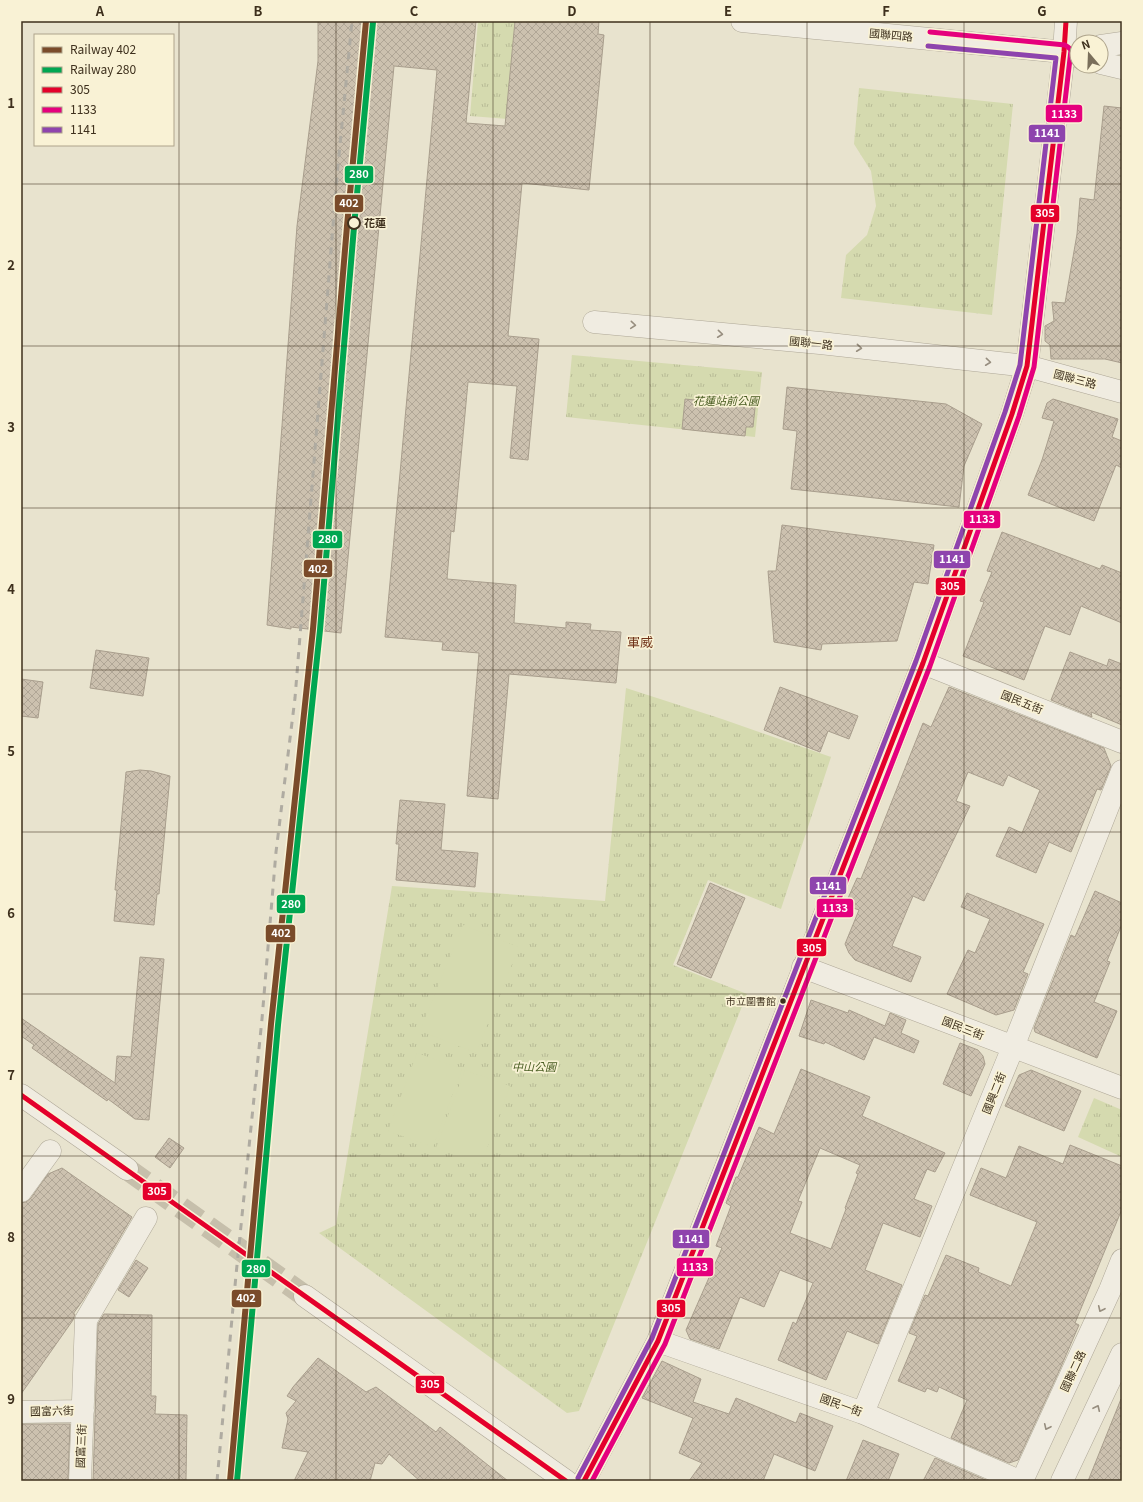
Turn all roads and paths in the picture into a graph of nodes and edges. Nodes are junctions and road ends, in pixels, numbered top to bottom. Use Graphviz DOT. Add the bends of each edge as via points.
graph roads {
  1 [pos="742,21"];
  2 [pos="1066,21"];
  3 [pos="846,26"];
  4 [pos="1069,35"];
  5 [pos="1122,43"];
  6 [pos="1109,45"];
  7 [pos="1069,53"];
  8 [pos="1109,65"];
  9 [pos="1122,68"];
  10 [pos="1070,74"];
  11 [pos="594,322"];
  12 [pos="1027,366"];
  13 [pos="1122,392"];
  14 [pos="923,663"];
  15 [pos="1122,742"];
  16 [pos="1122,771"];
  17 [pos="803,966"];
  18 [pos="1013,1047"];
  19 [pos="1122,1088"];
  20 [pos="21,1094"];
  21 [pos="50,1151"];
  22 [pos="126,1169"];
  23 [pos="21,1191"];
  24 [pos="146,1218"];
  25 [pos="1122,1260"];
  26 [pos="1116,1291"];
  27 [pos="305,1296"];
  28 [pos="658,1341"];
  29 [pos="1122,1354"];
  30 [pos="83,1411"];
  31 [pos="21,1412"];
  32 [pos="863,1413"];
  33 [pos="80,1481"];
  34 [pos="566,1481"];
  35 [pos="584,1481"];
  36 [pos="1019,1481"];
  37 [pos="1022,1481"];
  38 [pos="1062,1481"];
  1 -- 3 [label="street, 國聯四路"];
  2 -- 4 [label="street"];
  3 -- 7 [label="street, 國聯四路"];
  5 -- 6 [label="street"];
  8 -- 9 [label="street"];
  10 -- 12 [label="street"];
  11 -- 12 [label="street, 國聯一路, one-way"];
  12 -- 13 [label="street, 國聯三路"];
  12 -- 14 [label="street"];
  14 -- 15 [label="street, 國民五街"];
  14 -- 17 [label="street"];
  16 -- 18 [label="street, 國興二街"];
  17 -- 18 [label="street, 國民三街"];
  17 -- 28 [label="street"];
  18 -- 19 [label="street, 國民三街"];
  18 -- 32 [label="street, 國興二街"];
  20 -- 22 [label="street"];
  21 -- 23 [label="street"];
  24 -- 30 [label="street, 國富三街" via="86,1320"];
  25 -- 26 [label="street, 國聯二路"];
  26 -- 37 [label="street, 國聯二路, one-way"];
  27 -- 34 [label="street"];
  28 -- 32 [label="street, 國民一街"];
  28 -- 35 [label="street"];
  38 -- 29 [label="street, one-way"];
  30 -- 31 [label="street, 國富六街"];
  30 -- 33 [label="street, 國富三街"];
  32 -- 36 [label="street, 國民一街"];
}
